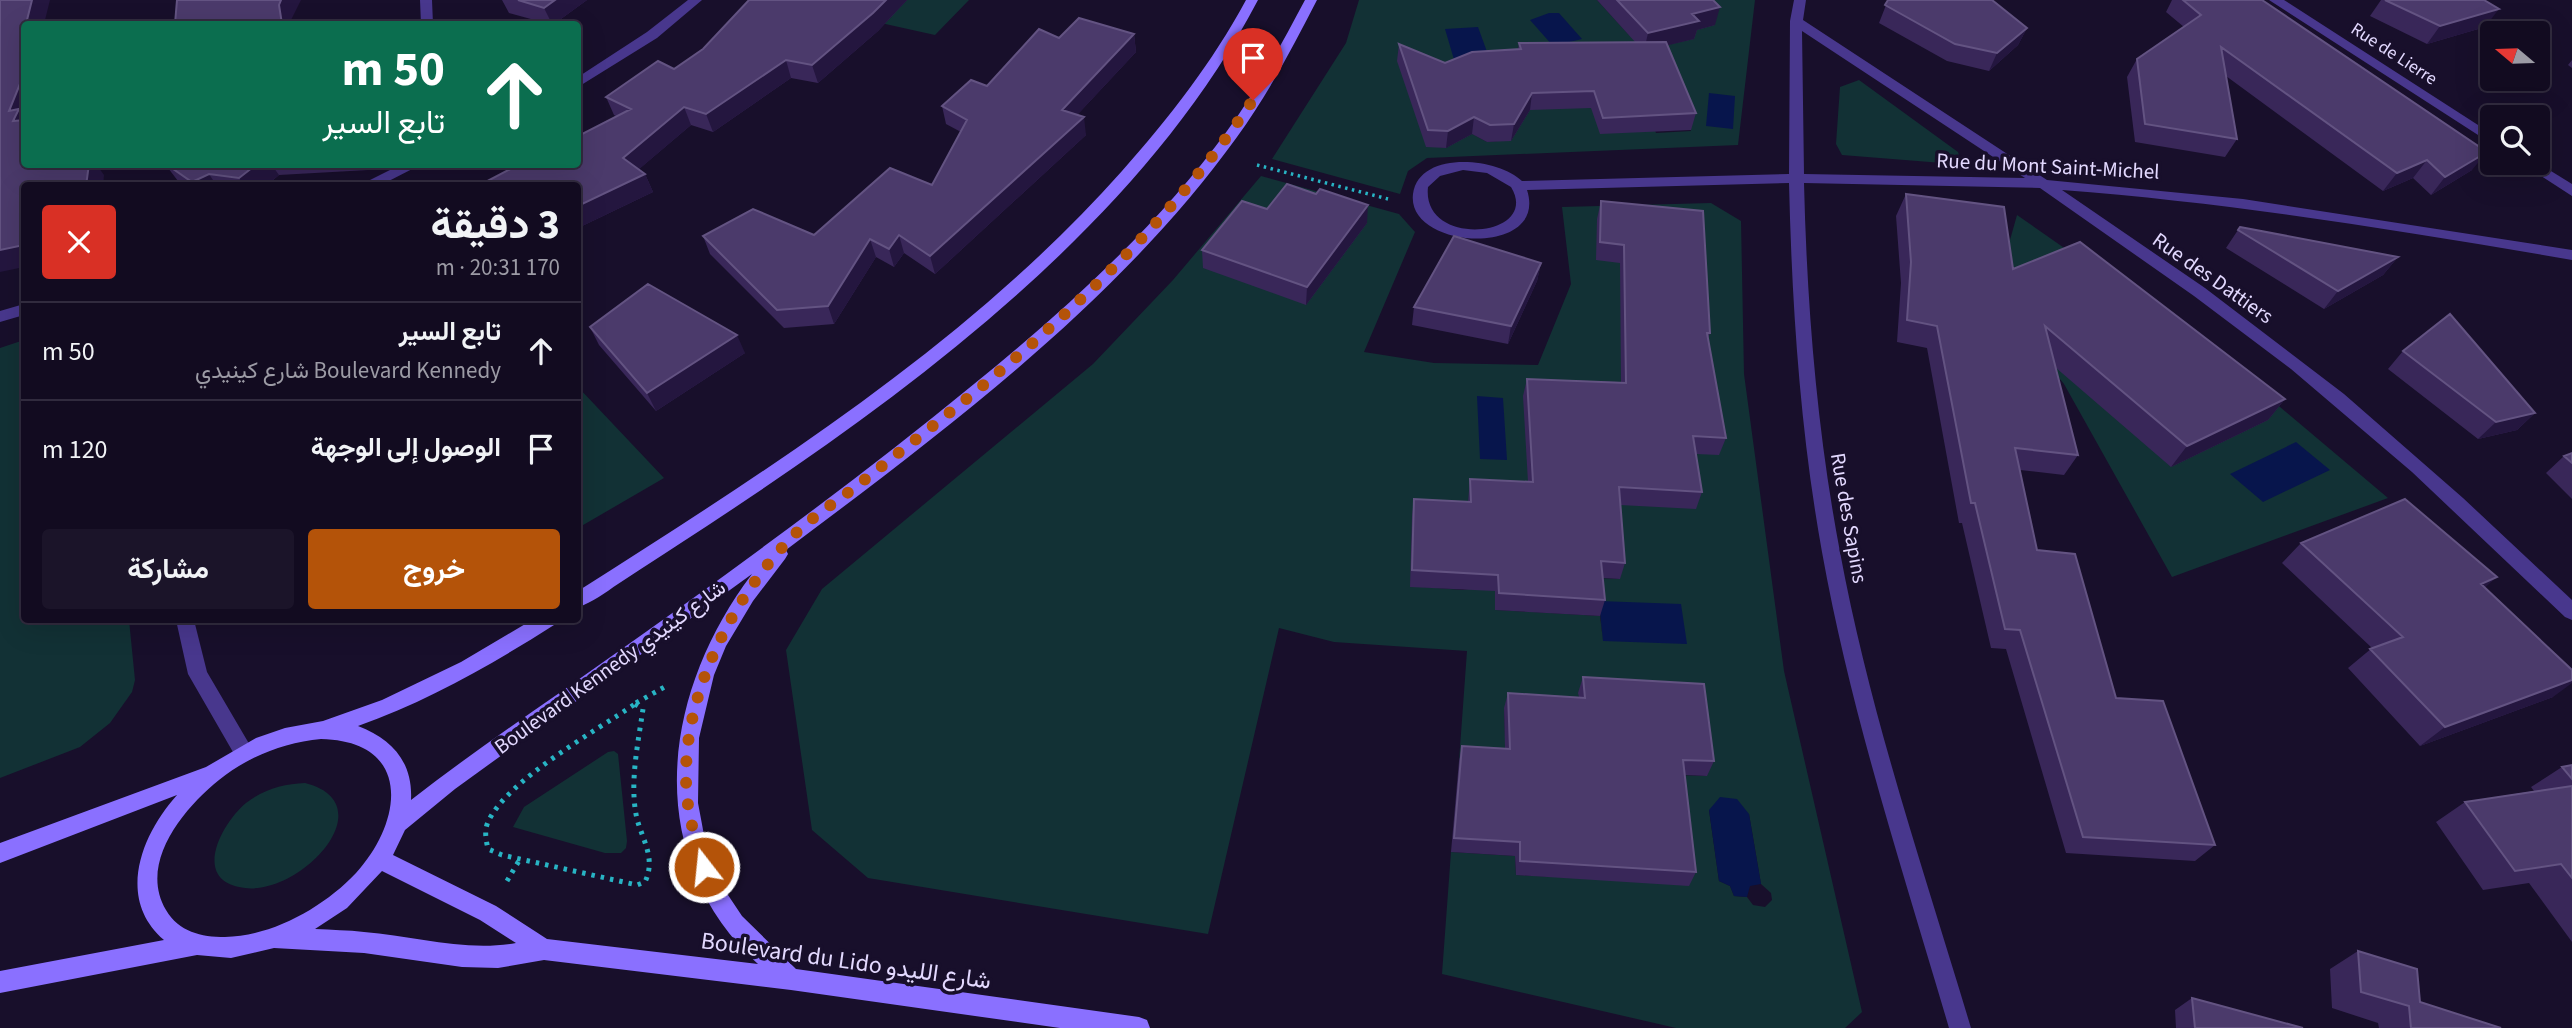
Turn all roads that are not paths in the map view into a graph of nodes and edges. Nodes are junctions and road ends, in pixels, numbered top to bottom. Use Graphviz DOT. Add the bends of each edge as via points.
graph roads {
  1 [pos="426,0"];
  2 [pos="696,0"];
  3 [pos="1252,0"];
  4 [pos="1311,0"];
  5 [pos="1800,0"];
  6 [pos="2275,0"];
  7 [pos="427,21"];
  8 [pos="1796,21"];
  9 [pos="581,81"];
  10 [pos="2480,132"];
  11 [pos="406,168"];
  12 [pos="2547,175"];
  13 [pos="1794,176"];
  14 [pos="374,182"];
  15 [pos="2043,184"];
  16 [pos="1518,186"];
  17 [pos="2572,191"];
  18 [pos="2572,255"];
  19 [pos="21,310"];
  20 [pos="0,317"];
  21 [pos="792,537"];
  22 [pos="581,598"];
  23 [pos="2572,612"];
  24 [pos="186,623"];
  25 [pos="542,623"];
  26 [pos="321,730"];
  27 [pos="244,753"];
  28 [pos="217,770"];
  29 [pos="398,823"];
  30 [pos="0,853"];
  31 [pos="379,859"];
  32 [pos="276,938"];
  33 [pos="199,945"];
  34 [pos="544,949"];
  35 [pos="791,979"];
  36 [pos="0,982"];
  37 [pos="1139,1028"];
  38 [pos="1960,1028"];
  1 -- 7 [label="street"];
  2 -- 9 [label="street"];
  3 -- 22 [label="main road" via="1172,122 1085,223 1039,267 909,373 812,444"];
  4 -- 21 [label="main road, Boulevard Kennedy شارع كينيدي" via="1241,118 1195,180 1132,250 1007,365"];
  5 -- 8 [label="street, Rue des Sapins"];
  6 -- 10 [label="street, Rue de Lierre"];
  8 -- 13 [label="street, Rue des Sapins"];
  8 -- 15 [label="street, Rue des Dattiers"];
  11 -- 14 [label="street"];
  12 -- 17 [label="street"];
  13 -- 15 [label="street, Rue du Mont Saint-Michel"];
  13 -- 16 [label="street, Rue du Mont Saint-Michel"];
  13 -- 38 [label="street, Rue des Sapins" via="1815,457 1830,552 1856,676"];
  15 -- 18 [label="street, Rue du Mont Saint-Michel" via="2193,197"];
  15 -- 23 [label="street, Rue des Dattiers" via="2255,333 2337,399 2452,495"];
  16 -- 16 [label="street" via="1523,210 1516,221 1487,234 1451,231 1435,224 1421,208 1419,191 1424,181 1447,168 1479,166"];
  19 -- 20 [label="street"];
  21 -- 29 [label="main road, Boulevard Kennedy شارع كينيدي"];
  21 -- 35 [label="main road" via="743,603 704,673 687,771 691,818 716,895 754,947"];
  24 -- 27 [label="street" via="198,674"];
  25 -- 26 [label="main road" via="448,681"];
  26 -- 27 [label="main road" via="283,737"];
  26 -- 29 [label="main road" via="360,735 381,746 395,762 401,784"];
  27 -- 28 [label="main road"];
  28 -- 30 [label="main road"];
  28 -- 33 [label="main road" via="170,818 148,872 149,897 158,918 174,935"];
  29 -- 31 [label="main road"];
  31 -- 32 [label="main road" via="335,905"];
  31 -- 34 [label="main road, Boulevard du Lido شارع الليدو" via="488,912"];
  32 -- 33 [label="main road" via="236,947"];
  32 -- 34 [label="main road, Boulevard du Lido شارع الليدو" via="364,942 462,956 498,957"];
  33 -- 36 [label="main road"];
  34 -- 35 [label="main road, Boulevard du Lido شارع الليدو"];
  35 -- 37 [label="main road, Boulevard du Lido شارع الليدو"];
}
